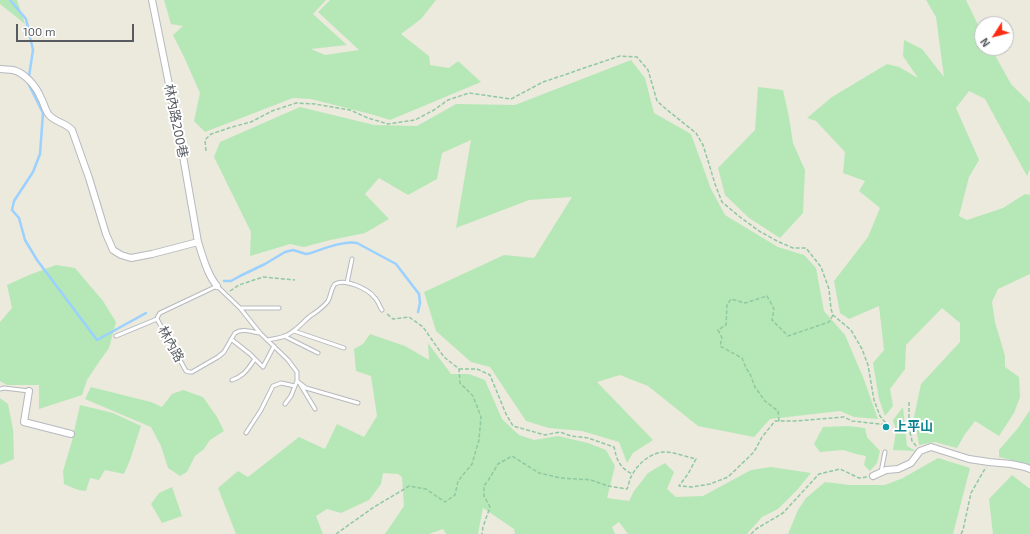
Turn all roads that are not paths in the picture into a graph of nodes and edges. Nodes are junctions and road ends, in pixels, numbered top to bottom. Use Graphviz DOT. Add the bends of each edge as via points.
graph roads {
  1 [pos="152,0"];
  2 [pos="0,69"];
  3 [pos="198,242"];
  4 [pos="352,259"];
  5 [pos="347,283"];
  6 [pos="217,286"];
  7 [pos="240,308"];
  8 [pos="279,308"];
  9 [pos="382,310"];
  10 [pos="157,319"];
  11 [pos="294,331"];
  12 [pos="260,334"];
  13 [pos="116,336"];
  14 [pos="284,336"];
  15 [pos="231,339"];
  16 [pos="267,340"];
  17 [pos="274,346"];
  18 [pos="344,348"];
  19 [pos="318,353"];
  20 [pos="255,359"];
  21 [pos="232,380"];
  22 [pos="298,381"];
  23 [pos="295,386"];
  24 [pos="0,390"];
  25 [pos="29,391"];
  26 [pos="358,403"];
  27 [pos="285,404"];
  28 [pos="315,409"];
  29 [pos="246,433"];
  30 [pos="71,434"];
  31 [pos="885,452"];
  32 [pos="1030,470"];
  33 [pos="881,472"];
  34 [pos="872,476"];
  1 -- 3 [label="street, 林內路200巷"];
  2 -- 3 [label="street" via="13,70 25,76 40,96 48,114 72,130 113,250 131,258"];
  3 -- 6 [label="street, 林內路" via="212,280"];
  4 -- 5 [label="lane"];
  5 -- 9 [label="lane" via="367,290 375,297"];
  5 -- 11 [label="lane" via="333,286 330,298 324,306"];
  6 -- 7 [label="lane, 林內路"];
  6 -- 10 [label="lane, 林內路" via="160,313"];
  7 -- 8 [label="lane"];
  7 -- 12 [label="lane, 林內路"];
  10 -- 13 [label="lane"];
  10 -- 15 [label="lane, 林內路" via="186,371 189,372 218,357"];
  11 -- 14 [label="lane"];
  11 -- 18 [label="lane"];
  12 -- 15 [label="lane, 林內路" via="241,330"];
  12 -- 16 [label="lane, 林內路"];
  14 -- 16 [label="lane"];
  14 -- 19 [label="lane"];
  15 -- 20 [label="lane"];
  16 -- 17 [label="lane, 林內路"];
  17 -- 20 [label="lane" via="264,367"];
  17 -- 22 [label="lane, 林內路" via="297,372"];
  20 -- 21 [label="lane" via="244,374"];
  22 -- 23 [label="lane"];
  22 -- 26 [label="lane" via="306,388"];
  22 -- 28 [label="lane, 林內路"];
  23 -- 27 [label="lane"];
  23 -- 29 [label="lane" via="281,382 272,386"];
  24 -- 25 [label="lane" via="4,388"];
  25 -- 30 [label="street" via="24,422"];
  31 -- 33 [label="lane"];
  32 -- 33 [label="street" via="1011,464 969,459 931,447 920,451 911,463 898,469"];
  33 -- 34 [label="street"];
}
